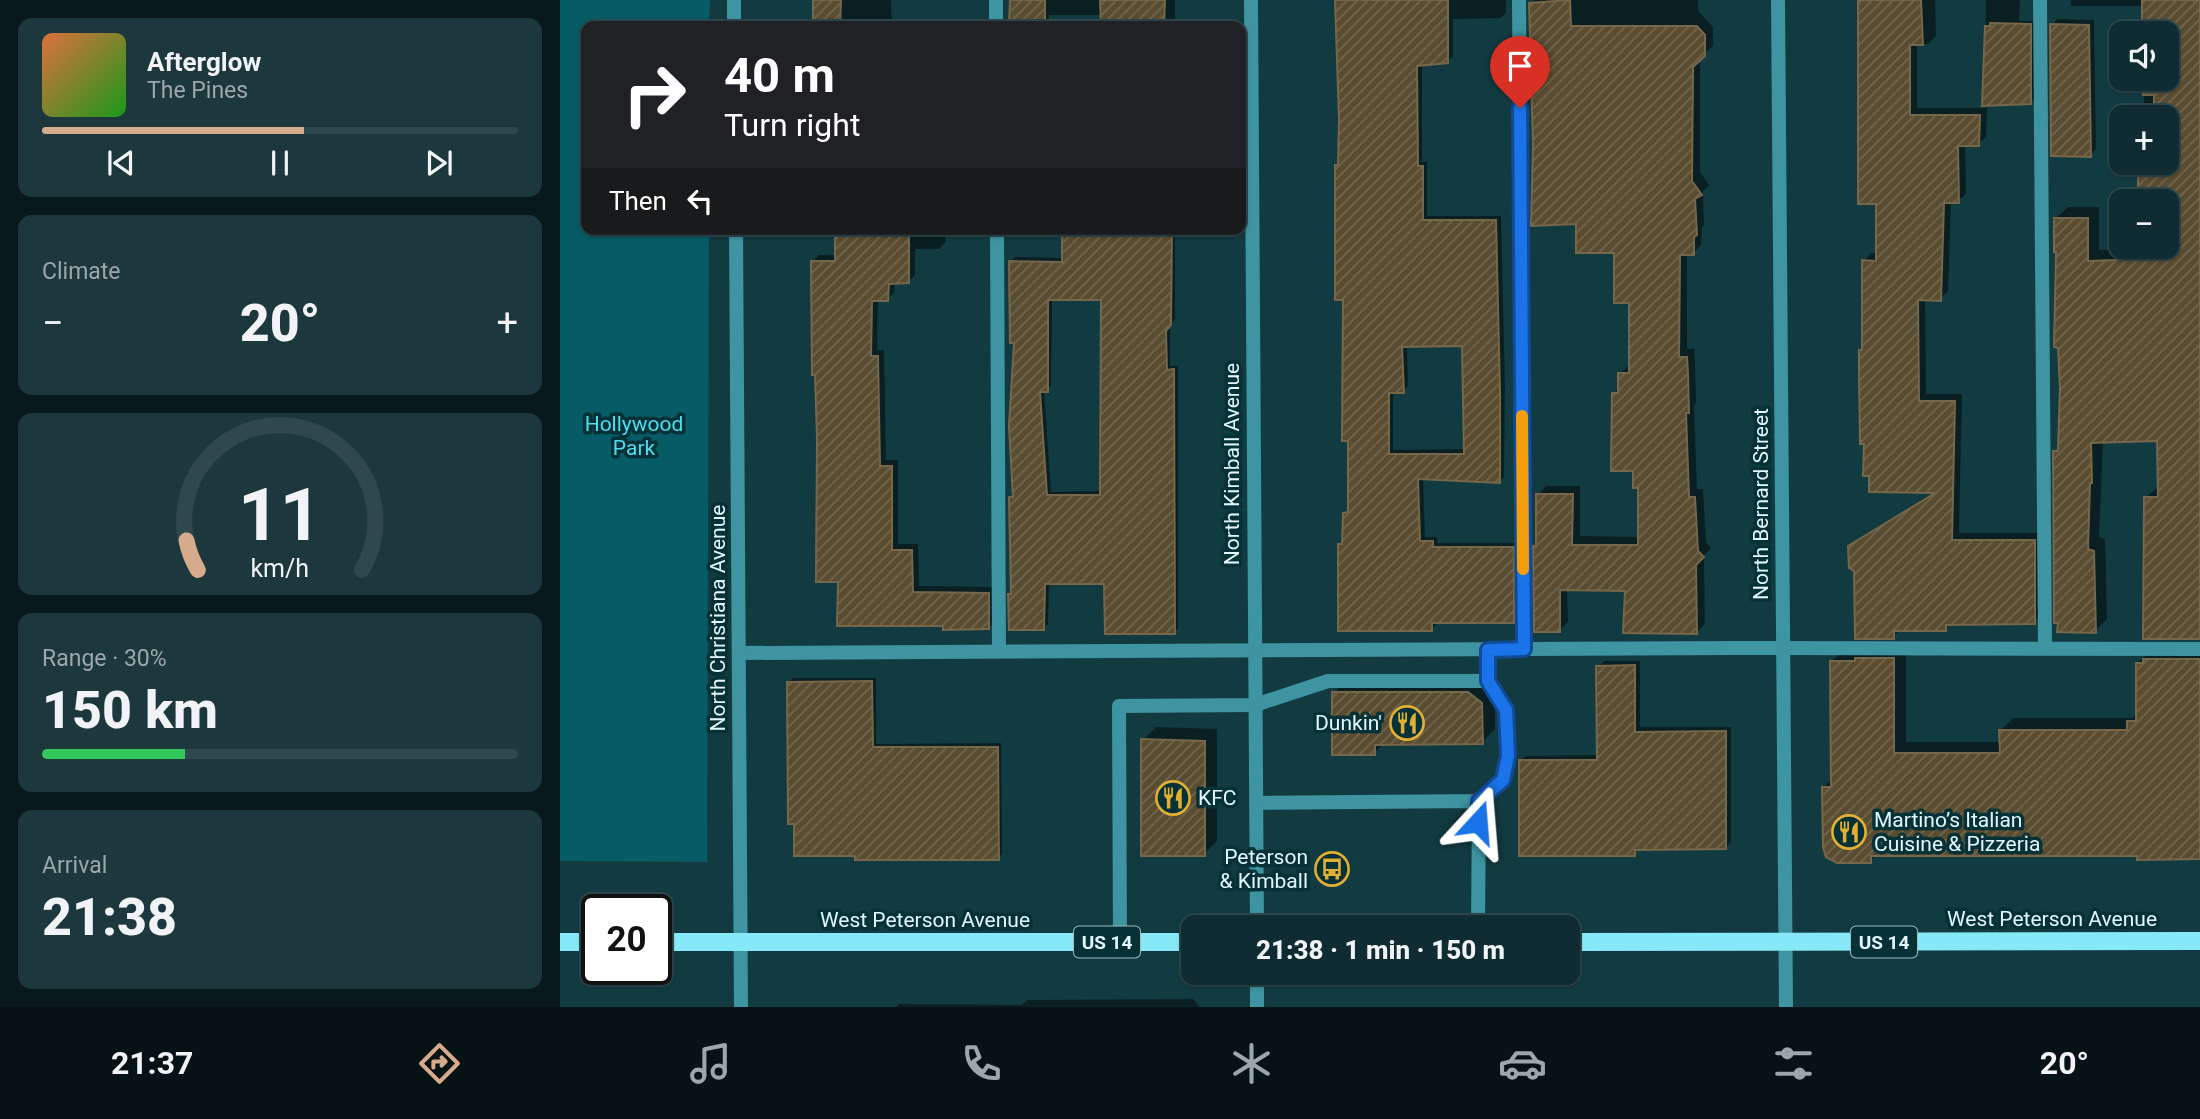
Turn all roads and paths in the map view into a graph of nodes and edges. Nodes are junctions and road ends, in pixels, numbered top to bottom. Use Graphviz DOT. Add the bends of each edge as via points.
graph roads {
  1 [pos="734,0"];
  2 [pos="996,0"];
  3 [pos="1251,0"];
  4 [pos="1519,0"];
  5 [pos="1778,0"];
  6 [pos="2040,0"];
  7 [pos="734,21"];
  8 [pos="996,21"];
  9 [pos="736,235"];
  10 [pos="997,235"];
  11 [pos="1783,648"];
  12 [pos="2045,648"];
  13 [pos="1524,649"];
  14 [pos="2200,649"];
  15 [pos="1488,650"];
  16 [pos="1254,651"];
  17 [pos="999,652"];
  18 [pos="739,653"];
  19 [pos="1488,681"];
  20 [pos="1255,705"];
  21 [pos="1479,801"];
  22 [pos="1256,803"];
  23 [pos="1256,915"];
  24 [pos="1478,915"];
  25 [pos="2200,941"];
  26 [pos="560,942"];
  27 [pos="581,942"];
  28 [pos="672,942"];
  29 [pos="1120,942"];
  30 [pos="1181,942"];
  31 [pos="1580,942"];
  32 [pos="1786,942"];
  33 [pos="742,943"];
  34 [pos="1257,985"];
  35 [pos="741,1007"];
  36 [pos="1257,1007"];
  37 [pos="1786,1007"];
  1 -- 7 [label="street"];
  2 -- 8 [label="street"];
  3 -- 16 [label="street, North Kimball Avenue"];
  4 -- 13 [label="street"];
  5 -- 11 [label="street, North Bernard Street"];
  6 -- 12 [label="street"];
  9 -- 18 [label="street, North Christiana Avenue"];
  10 -- 17 [label="street"];
  11 -- 12 [label="street"];
  11 -- 13 [label="street"];
  11 -- 32 [label="street, North Bernard Street"];
  12 -- 14 [label="street"];
  13 -- 15 [label="street"];
  15 -- 16 [label="street"];
  15 -- 19 [label="street"];
  16 -- 17 [label="street"];
  16 -- 20 [label="street, North Kimball Avenue"];
  17 -- 18 [label="street"];
  18 -- 33 [label="street, North Christiana Avenue"];
  19 -- 20 [label="street" via="1328,681"];
  19 -- 21 [label="street" via="1506,710 1508,756 1503,780"];
  20 -- 22 [label="street, North Kimball Avenue"];
  20 -- 29 [label="street" via="1119,706"];
  21 -- 22 [label="street"];
  21 -- 24 [label="street"];
  22 -- 23 [label="street, North Kimball Avenue"];
  25 -- 32 [label="main road, West Peterson Avenue / US 14"];
  26 -- 27 [label="main road"];
  28 -- 33 [label="main road, West Peterson Avenue / US 14"];
  29 -- 30 [label="main road, West Peterson Avenue / US 14"];
  29 -- 33 [label="main road, West Peterson Avenue / US 14"];
  31 -- 32 [label="main road, West Peterson Avenue / US 14"];
  32 -- 37 [label="street, North Bernard Street"];
  33 -- 35 [label="street, North Christiana Avenue"];
  34 -- 36 [label="street"];
}
